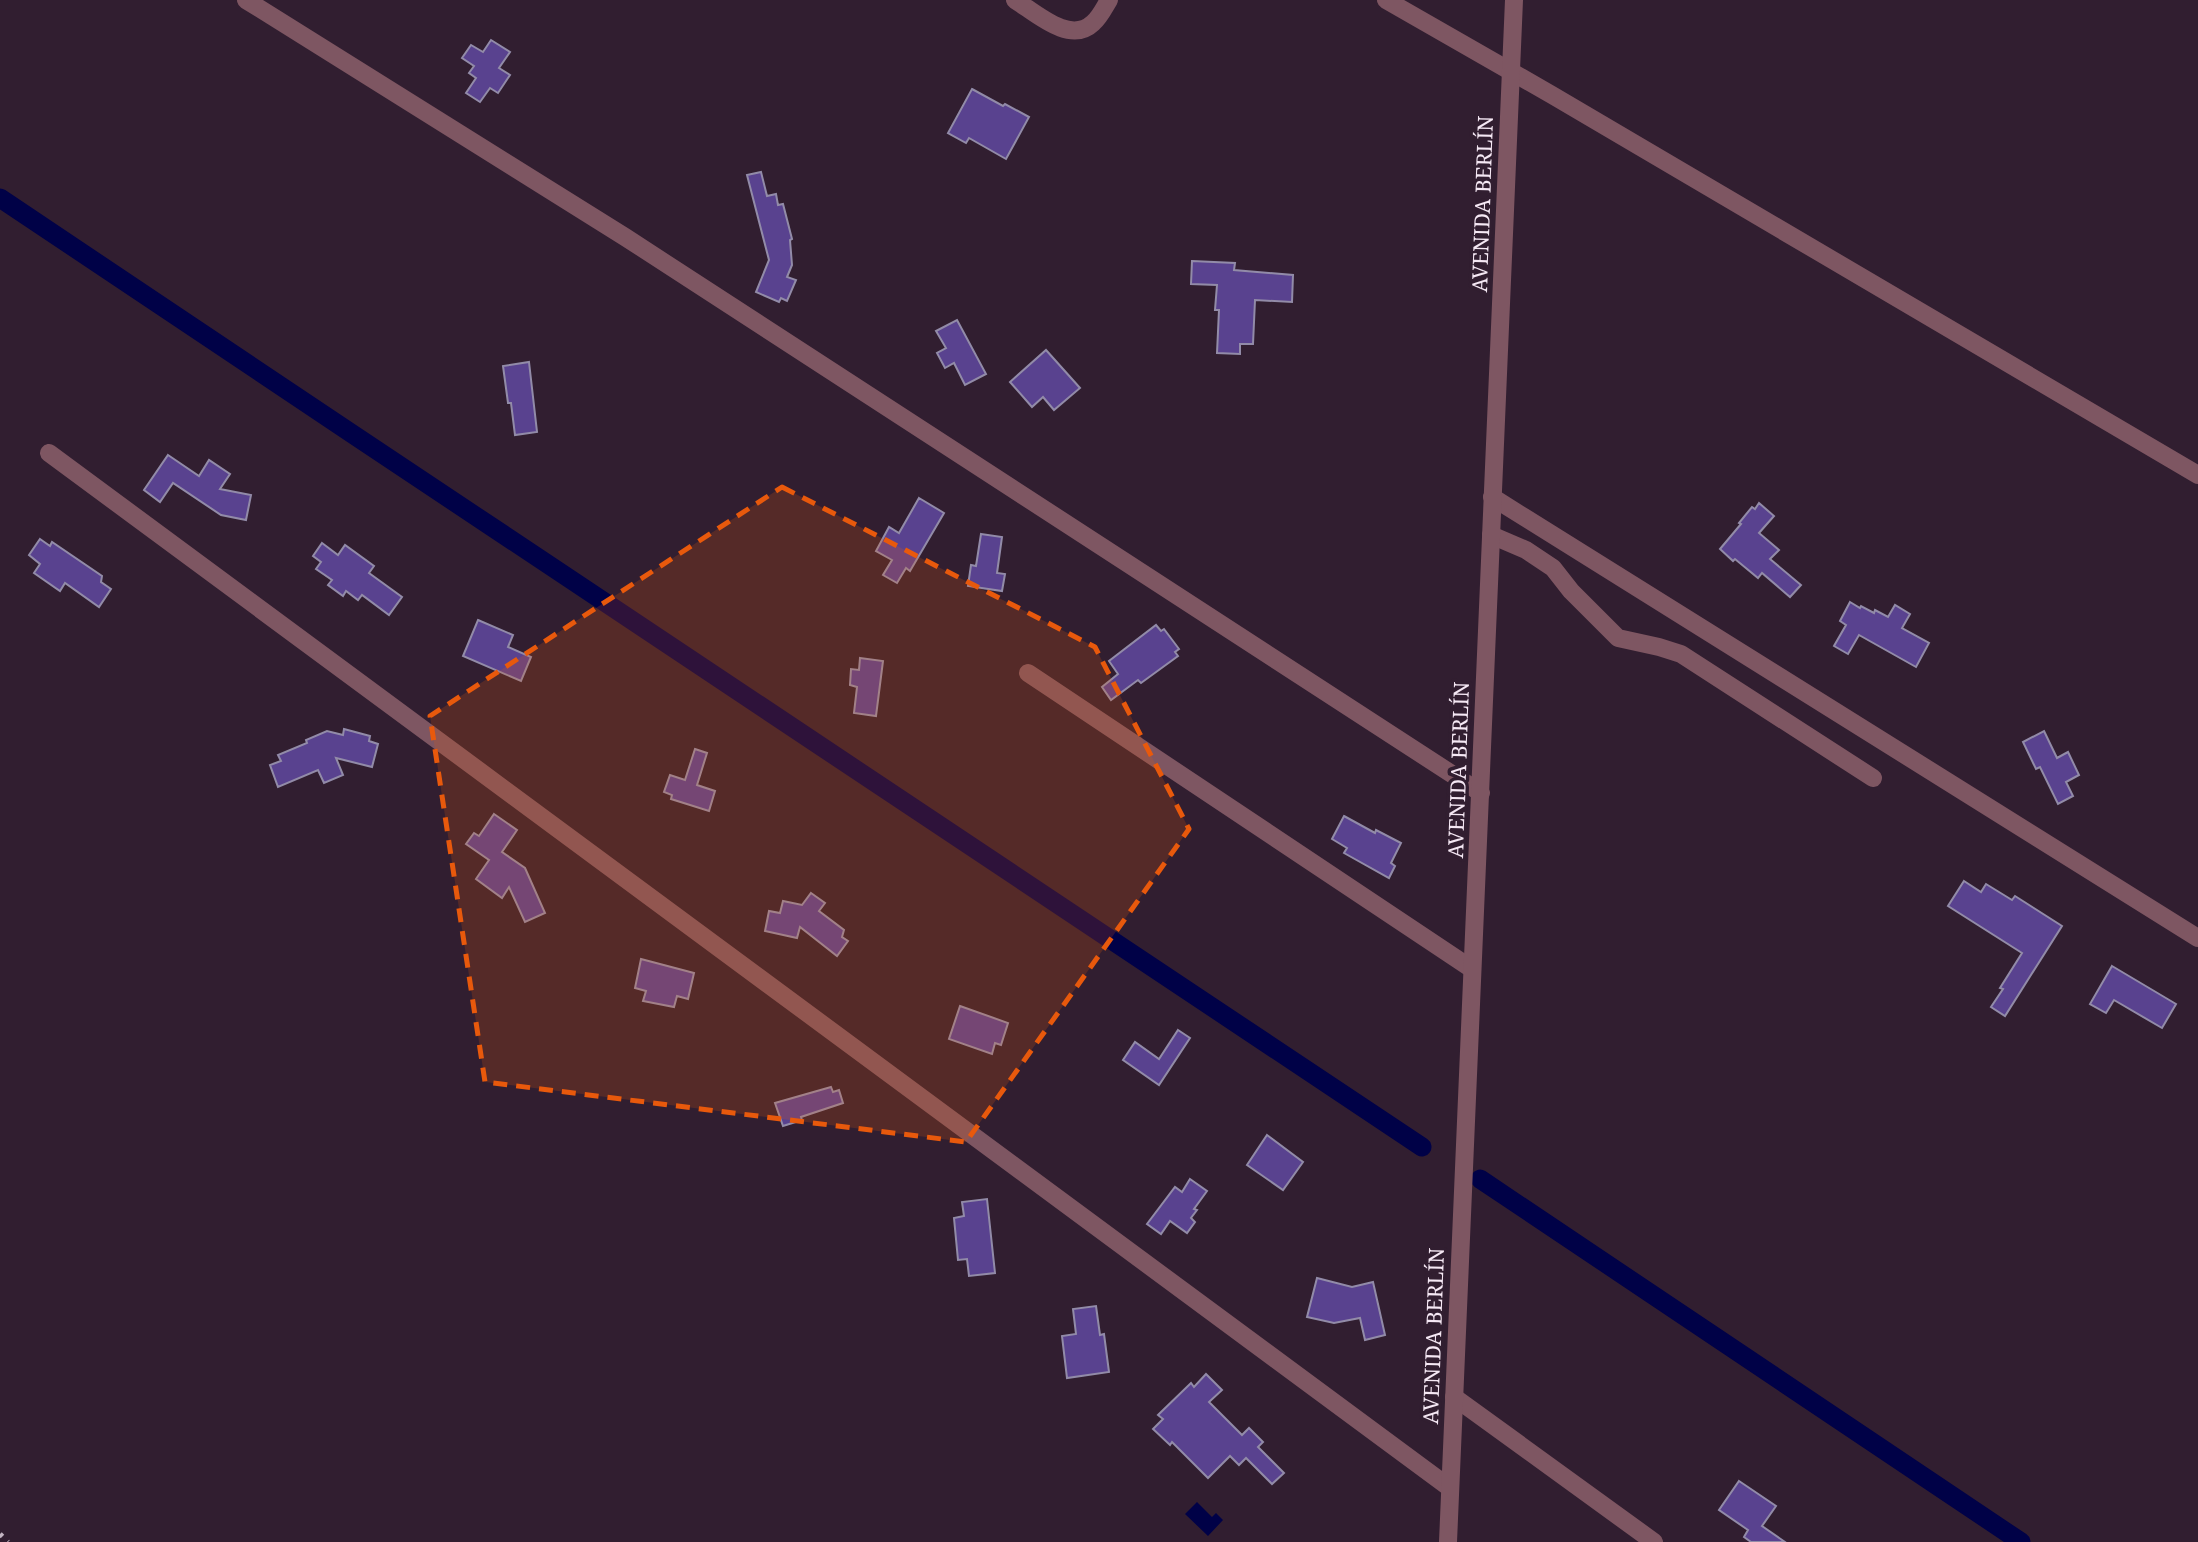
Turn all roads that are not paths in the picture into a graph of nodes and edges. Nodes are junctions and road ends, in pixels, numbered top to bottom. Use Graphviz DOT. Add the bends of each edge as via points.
graph roads {
  1 [pos="246,0"];
  2 [pos="1015,0"];
  3 [pos="1109,0"];
  4 [pos="1387,0"];
  5 [pos="1514,0"];
  6 [pos="1511,73"];
  7 [pos="49,453"];
  8 [pos="2198,475"];
  9 [pos="1492,497"];
  10 [pos="1491,535"];
  11 [pos="1028,673"];
  12 [pos="1872,778"];
  13 [pos="1481,793"];
  14 [pos="2198,938"];
  15 [pos="1472,969"];
  16 [pos="1454,1397"];
  17 [pos="1450,1488"];
  18 [pos="1448,1542"];
  19 [pos="1654,1542"];
  1 -- 13 [label="street" via="625,237"];
  2 -- 3 [label="street" via="1071,31 1092,25"];
  4 -- 6 [label="street"];
  5 -- 6 [label="street, AVENIDA BERLÍN"];
  6 -- 8 [label="street"];
  6 -- 9 [label="street, AVENIDA BERLÍN"];
  7 -- 17 [label="street"];
  9 -- 10 [label="street, AVENIDA BERLÍN"];
  9 -- 14 [label="street"];
  10 -- 12 [label="street" via="1553,568 1618,638 1681,654"];
  10 -- 13 [label="street, AVENIDA BERLÍN"];
  11 -- 15 [label="street"];
  13 -- 15 [label="street, AVENIDA BERLÍN"];
  15 -- 16 [label="street, AVENIDA BERLÍN"];
  16 -- 17 [label="street, AVENIDA BERLÍN"];
  16 -- 19 [label="street"];
  17 -- 18 [label="street, AVENIDA BERLÍN"];
}
